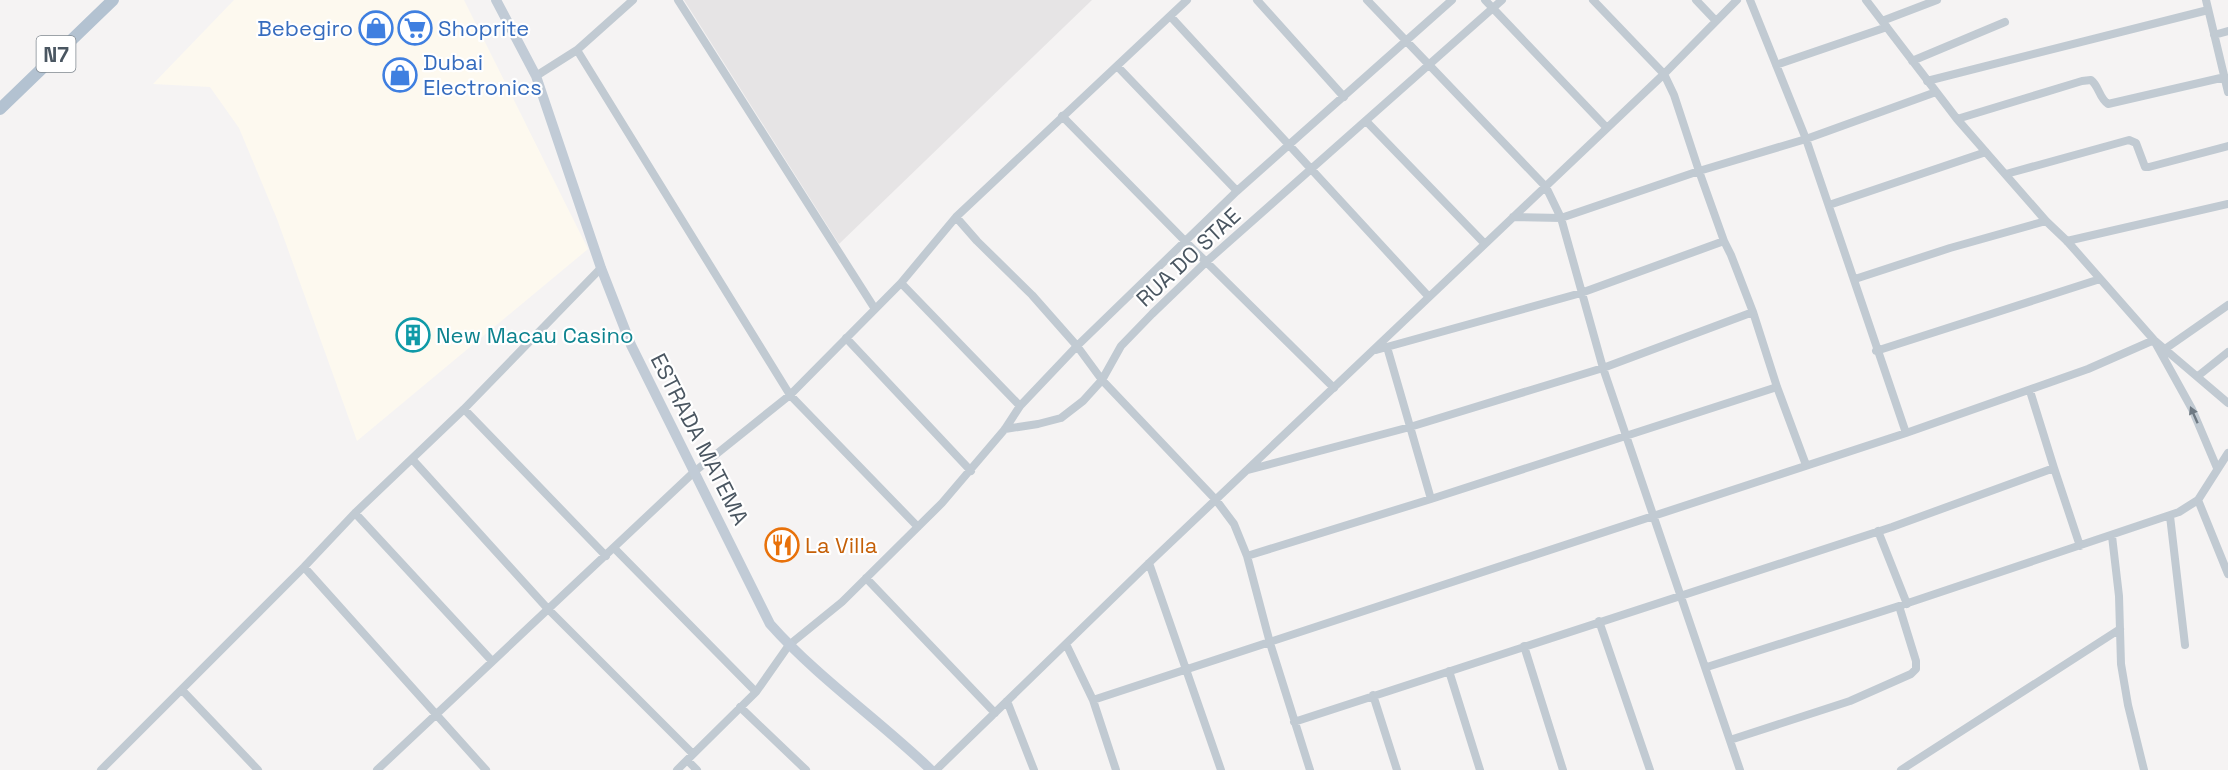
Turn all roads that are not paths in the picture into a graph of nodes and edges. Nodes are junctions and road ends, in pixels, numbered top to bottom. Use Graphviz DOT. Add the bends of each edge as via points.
graph roads {
  1 [pos="113,0"];
  2 [pos="496,0"];
  3 [pos="633,0"];
  4 [pos="678,0"];
  5 [pos="1187,0"];
  6 [pos="1257,0"];
  7 [pos="1367,0"];
  8 [pos="1452,0"];
  9 [pos="1485,0"];
  10 [pos="1502,0"];
  11 [pos="1593,0"];
  12 [pos="1696,0"];
  13 [pos="1737,0"];
  14 [pos="1750,0"];
  15 [pos="1866,0"];
  16 [pos="1937,0"];
  17 [pos="2206,0"];
  18 [pos="1493,8"];
  19 [pos="2208,10"];
  20 [pos="1171,17"];
  21 [pos="1715,20"];
  22 [pos="2005,22"];
  23 [pos="1885,24"];
  24 [pos="2228,31"];
  25 [pos="2214,35"];
  26 [pos="1407,41"];
  27 [pos="577,50"];
  28 [pos="1912,61"];
  29 [pos="1431,65"];
  30 [pos="1776,65"];
  31 [pos="1117,66"];
  32 [pos="1664,74"];
  33 [pos="536,76"];
  34 [pos="2225,77"];
  35 [pos="1927,81"];
  36 [pos="1936,92"];
  37 [pos="2228,92"];
  38 [pos="1344,98"];
  39 [pos="0,109"];
  40 [pos="1062,116"];
  41 [pos="1957,119"];
  42 [pos="1366,121"];
  43 [pos="1606,127"];
  44 [pos="1806,139"];
  45 [pos="1288,146"];
  46 [pos="2228,146"];
  47 [pos="1986,152"];
  48 [pos="1310,170"];
  49 [pos="1699,171"];
  50 [pos="2006,174"];
  51 [pos="1546,187"];
  52 [pos="1238,191"];
  53 [pos="1829,204"];
  54 [pos="2228,204"];
  55 [pos="956,217"];
  56 [pos="1513,217"];
  57 [pos="1561,218"];
  58 [pos="2046,221"];
  59 [pos="1185,241"];
  60 [pos="1724,241"];
  61 [pos="2067,242"];
  62 [pos="1485,244"];
  63 [pos="1206,262"];
  64 [pos="601,268"];
  65 [pos="1855,279"];
  66 [pos="2100,279"];
  67 [pos="901,283"];
  68 [pos="1581,293"];
  69 [pos="1430,297"];
  70 [pos="2228,305"];
  71 [pos="875,309"];
  72 [pos="1753,312"];
  73 [pos="846,338"];
  74 [pos="2154,340"];
  75 [pos="1077,346"];
  76 [pos="1387,347"];
  77 [pos="2165,349"];
  78 [pos="1373,351"];
  79 [pos="1876,351"];
  80 [pos="2228,352"];
  81 [pos="1603,368"];
  82 [pos="2198,376"];
  83 [pos="1102,380"];
  84 [pos="1777,387"];
  85 [pos="1334,388"];
  86 [pos="2030,391"];
  87 [pos="790,395"];
  88 [pos="2228,403"];
  89 [pos="1020,406"];
  90 [pos="464,409"];
  91 [pos="1410,427"];
  92 [pos="1005,429"];
  93 [pos="1906,433"];
  94 [pos="1627,435"];
  95 [pos="2228,453"];
  96 [pos="412,459"];
  97 [pos="1806,465"];
  98 [pos="2054,468"];
  99 [pos="2217,468"];
  100 [pos="971,471"];
  101 [pos="1246,471"];
  102 [pos="694,472"];
  103 [pos="1431,499"];
  104 [pos="1216,500"];
  105 [pos="2198,500"];
  106 [pos="355,513"];
  107 [pos="1654,515"];
  108 [pos="2170,516"];
  109 [pos="918,527"];
  110 [pos="1878,531"];
  111 [pos="2112,536"];
  112 [pos="2080,546"];
  113 [pos="615,549"];
  114 [pos="1247,555"];
  115 [pos="606,556"];
  116 [pos="1149,563"];
  117 [pos="304,567"];
  118 [pos="2228,574"];
  119 [pos="866,578"];
  120 [pos="1682,596"];
  121 [pos="1903,605"];
  122 [pos="548,609"];
  123 [pos="1599,621"];
  124 [pos="2120,630"];
  125 [pos="1270,643"];
  126 [pos="1066,644"];
  127 [pos="789,645"];
  128 [pos="2185,645"];
  129 [pos="1524,646"];
  130 [pos="492,661"];
  131 [pos="1707,667"];
  132 [pos="1186,670"];
  133 [pos="1449,671"];
  134 [pos="182,690"];
  135 [pos="756,692"];
  136 [pos="1373,695"];
  137 [pos="1093,700"];
  138 [pos="1007,701"];
  139 [pos="740,707"];
  140 [pos="995,712"];
  141 [pos="435,714"];
  142 [pos="1294,722"];
  143 [pos="1730,740"];
  144 [pos="690,757"];
  145 [pos="101,770"];
  146 [pos="258,770"];
  147 [pos="377,770"];
  148 [pos="486,770"];
  149 [pos="678,770"];
  150 [pos="697,770"];
  151 [pos="806,770"];
  152 [pos="931,770"];
  153 [pos="936,770"];
  154 [pos="1034,770"];
  155 [pos="1116,770"];
  156 [pos="1221,770"];
  157 [pos="1310,770"];
  158 [pos="1397,770"];
  159 [pos="1480,770"];
  160 [pos="1563,770"];
  161 [pos="1650,770"];
  162 [pos="1740,770"];
  163 [pos="1901,770"];
  164 [pos="2144,770"];
  1 -- 39 [label="main road, N7"];
  2 -- 33 [label="street, ESTRADA MATEMA"];
  3 -- 27 [label="street"];
  4 -- 71 [label="street"];
  5 -- 20 [label="street"];
  6 -- 38 [label="street"];
  7 -- 26 [label="street"];
  8 -- 26 [label="street"];
  9 -- 18 [label="street"];
  10 -- 18 [label="street, RUA DO STAE"];
  11 -- 32 [label="street"];
  12 -- 21 [label="street"];
  13 -- 21 [label="street"];
  14 -- 30 [label="street"];
  15 -- 23 [label="street"];
  16 -- 23 [label="street"];
  17 -- 19 [label="street"];
  18 -- 29 [label="street, RUA DO STAE"];
  18 -- 43 [label="street"];
  19 -- 25 [label="street"];
  19 -- 35 [label="street"];
  20 -- 31 [label="street"];
  20 -- 45 [label="street"];
  21 -- 32 [label="street"];
  22 -- 28 [label="street"];
  23 -- 28 [label="street"];
  23 -- 30 [label="street"];
  24 -- 25 [label="street"];
  25 -- 34 [label="street"];
  26 -- 29 [label="street"];
  26 -- 38 [label="street"];
  27 -- 33 [label="street"];
  27 -- 87 [label="street"];
  28 -- 35 [label="street"];
  29 -- 42 [label="street, RUA DO STAE"];
  29 -- 51 [label="street"];
  30 -- 44 [label="street"];
  31 -- 40 [label="street"];
  31 -- 52 [label="street"];
  32 -- 43 [label="street"];
  32 -- 49 [label="street"];
  33 -- 64 [label="street, ESTRADA MATEMA"];
  34 -- 37 [label="street"];
  34 -- 41 [label="street" via="2108,104 2095,83 2082,81"];
  35 -- 36 [label="street"];
  36 -- 41 [label="street"];
  36 -- 44 [label="street"];
  38 -- 45 [label="street"];
  40 -- 55 [label="street"];
  40 -- 59 [label="street"];
  41 -- 47 [label="street"];
  42 -- 48 [label="street, RUA DO STAE"];
  42 -- 62 [label="street"];
  43 -- 51 [label="street"];
  44 -- 49 [label="street"];
  44 -- 53 [label="street"];
  45 -- 48 [label="street"];
  45 -- 52 [label="street"];
  46 -- 50 [label="street" via="2145,167 2136,143 2129,140"];
  47 -- 50 [label="street"];
  47 -- 53 [label="street"];
  48 -- 63 [label="street, RUA DO STAE"];
  48 -- 69 [label="street"];
  49 -- 57 [label="street"];
  49 -- 60 [label="street"];
  50 -- 58 [label="street"];
  51 -- 56 [label="street"];
  51 -- 57 [label="street"];
  52 -- 59 [label="street"];
  53 -- 65 [label="street"];
  54 -- 61 [label="street"];
  55 -- 67 [label="street"];
  55 -- 75 [label="street"];
  56 -- 57 [label="street"];
  56 -- 62 [label="street"];
  57 -- 68 [label="street"];
  58 -- 61 [label="street"];
  58 -- 65 [label="street"];
  59 -- 63 [label="street"];
  59 -- 75 [label="street"];
  60 -- 68 [label="street"];
  60 -- 72 [label="street"];
  61 -- 66 [label="street"];
  62 -- 69 [label="street"];
  63 -- 83 [label="street, RUA DO STAE" via="1121,346"];
  63 -- 85 [label="street"];
  64 -- 90 [label="street"];
  64 -- 102 [label="street, ESTRADA MATEMA" via="631,345"];
  65 -- 79 [label="street"];
  66 -- 74 [label="street"];
  66 -- 79 [label="street"];
  67 -- 71 [label="street"];
  67 -- 89 [label="street"];
  68 -- 76 [label="street"];
  68 -- 81 [label="street"];
  69 -- 78 [label="street"];
  70 -- 77 [label="street"];
  71 -- 73 [label="street"];
  72 -- 81 [label="street"];
  72 -- 84 [label="street"];
  73 -- 87 [label="street"];
  73 -- 100 [label="street"];
  74 -- 77 [label="street"];
  74 -- 86 [label="street"];
  99 -- 74 [label="street, one-way" via="2192,409"];
  75 -- 83 [label="street"];
  75 -- 89 [label="street"];
  76 -- 78 [label="street"];
  76 -- 91 [label="street"];
  77 -- 82 [label="street"];
  78 -- 85 [label="street"];
  79 -- 93 [label="street"];
  80 -- 82 [label="street"];
  81 -- 91 [label="street"];
  81 -- 94 [label="street"];
  82 -- 88 [label="street"];
  83 -- 92 [label="street, RUA DO STAE" via="1061,418"];
  83 -- 104 [label="street"];
  84 -- 94 [label="street"];
  84 -- 97 [label="street"];
  85 -- 101 [label="street"];
  86 -- 93 [label="street"];
  86 -- 98 [label="street"];
  87 -- 102 [label="street"];
  87 -- 109 [label="street"];
  89 -- 92 [label="street"];
  90 -- 96 [label="street"];
  90 -- 115 [label="street"];
  91 -- 101 [label="street"];
  91 -- 103 [label="street"];
  92 -- 100 [label="street"];
  93 -- 97 [label="street"];
  94 -- 103 [label="street"];
  94 -- 107 [label="street"];
  95 -- 99 [label="street"];
  96 -- 106 [label="street"];
  96 -- 122 [label="street"];
  97 -- 107 [label="street"];
  98 -- 110 [label="street"];
  98 -- 112 [label="street"];
  99 -- 105 [label="street"];
  100 -- 109 [label="street"];
  101 -- 104 [label="street"];
  102 -- 113 [label="street"];
  102 -- 127 [label="street, ESTRADA MATEMA" via="771,624"];
  103 -- 114 [label="street"];
  104 -- 114 [label="street" via="1234,524"];
  104 -- 116 [label="street"];
  105 -- 108 [label="street"];
  105 -- 118 [label="street"];
  106 -- 117 [label="street"];
  106 -- 130 [label="street"];
  107 -- 120 [label="street"];
  107 -- 125 [label="street"];
  108 -- 111 [label="street"];
  108 -- 128 [label="street"];
  109 -- 119 [label="street"];
  110 -- 120 [label="street"];
  110 -- 121 [label="street"];
  111 -- 112 [label="street"];
  111 -- 124 [label="street"];
  112 -- 121 [label="street"];
  113 -- 115 [label="street"];
  113 -- 135 [label="street"];
  114 -- 125 [label="street"];
  115 -- 122 [label="street"];
  116 -- 126 [label="street"];
  116 -- 132 [label="street"];
  117 -- 134 [label="street"];
  117 -- 141 [label="street"];
  119 -- 127 [label="street"];
  119 -- 140 [label="street"];
  120 -- 123 [label="street"];
  120 -- 131 [label="street"];
  121 -- 131 [label="street"];
  121 -- 143 [label="street" via="1916,661 1911,674 1850,701"];
  122 -- 130 [label="street"];
  122 -- 144 [label="street"];
  123 -- 129 [label="street"];
  123 -- 161 [label="street"];
  124 -- 163 [label="street"];
  124 -- 164 [label="street" via="2122,674"];
  125 -- 132 [label="street"];
  125 -- 142 [label="street"];
  126 -- 137 [label="street"];
  126 -- 138 [label="street"];
  127 -- 135 [label="street"];
  127 -- 152 [label="street, ESTRADA MATEMA"];
  129 -- 133 [label="street"];
  129 -- 160 [label="street"];
  130 -- 141 [label="street"];
  131 -- 143 [label="street"];
  132 -- 137 [label="street"];
  132 -- 156 [label="street"];
  133 -- 136 [label="street"];
  133 -- 159 [label="street"];
  134 -- 145 [label="street"];
  134 -- 146 [label="street"];
  135 -- 139 [label="street"];
  136 -- 142 [label="street"];
  136 -- 158 [label="street"];
  137 -- 155 [label="street"];
  138 -- 140 [label="street"];
  138 -- 154 [label="street"];
  139 -- 144 [label="street"];
  139 -- 151 [label="street"];
  140 -- 153 [label="street"];
  141 -- 147 [label="street"];
  141 -- 148 [label="street"];
  142 -- 157 [label="street"];
  143 -- 162 [label="street"];
  144 -- 149 [label="street"];
  144 -- 150 [label="street"];
}
